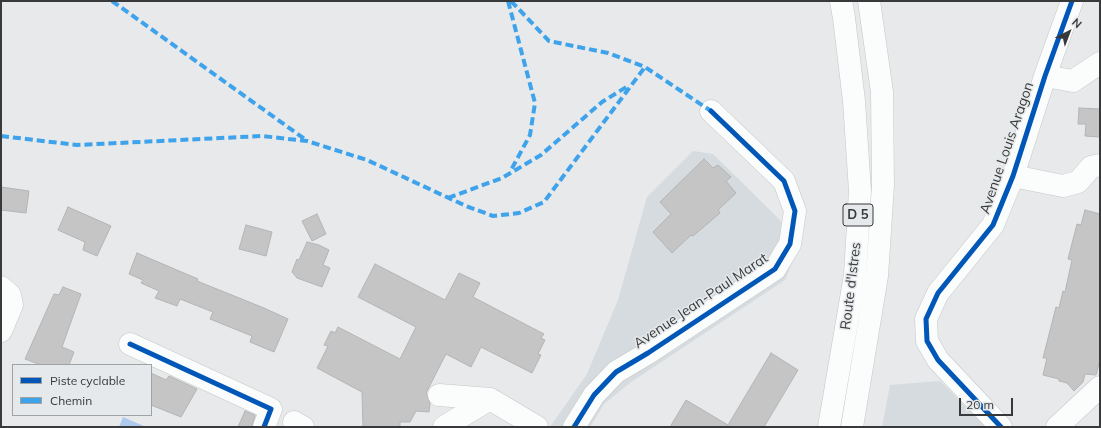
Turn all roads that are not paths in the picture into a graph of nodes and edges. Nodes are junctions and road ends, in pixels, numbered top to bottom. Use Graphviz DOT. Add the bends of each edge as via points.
graph roads {
  1 [pos="841,1"];
  2 [pos="869,1"];
  3 [pos="1072,1"];
  4 [pos="1100,63"];
  5 [pos="1045,76"];
  6 [pos="711,111"];
  7 [pos="1100,165"];
  8 [pos="1013,176"];
  9 [pos="1,287"];
  10 [pos="1,331"];
  11 [pos="130,344"];
  12 [pos="1100,387"];
  13 [pos="439,394"];
  14 [pos="490,398"];
  15 [pos="264,427"];
  16 [pos="444,427"];
  17 [pos="537,427"];
  18 [pos="574,427"];
  19 [pos="829,427"];
  20 [pos="852,427"];
  21 [pos="1001,427"];
  22 [pos="1057,427"];
  1 -- 19 [label="street, Route d'Istres / D 5" via="854,101 860,191 855,275"];
  2 -- 20 [label="street, Route d'Istres / D 5" via="882,92 883,185 877,276"];
  3 -- 5 [label="street, Avenue Louis Aragon"];
  4 -- 5 [label="street" via="1073,81"];
  5 -- 8 [label="street, Avenue Louis Aragon"];
  6 -- 18 [label="street, Avenue Jean-Paul Marat" via="784,181 795,211 790,244 775,269 616,372 594,395"];
  7 -- 8 [label="street" via="1091,167 1078,182 1063,186"];
  8 -- 21 [label="street, Avenue Louis Aragon" via="993,225 938,293 926,319 927,341 938,360"];
  9 -- 10 [label="street" via="10,295 12,305"];
  11 -- 15 [label="street" via="271,409"];
  12 -- 22 [label="street"];
  13 -- 14 [label="street"];
  14 -- 16 [label="street"];
  14 -- 17 [label="street"];
}
